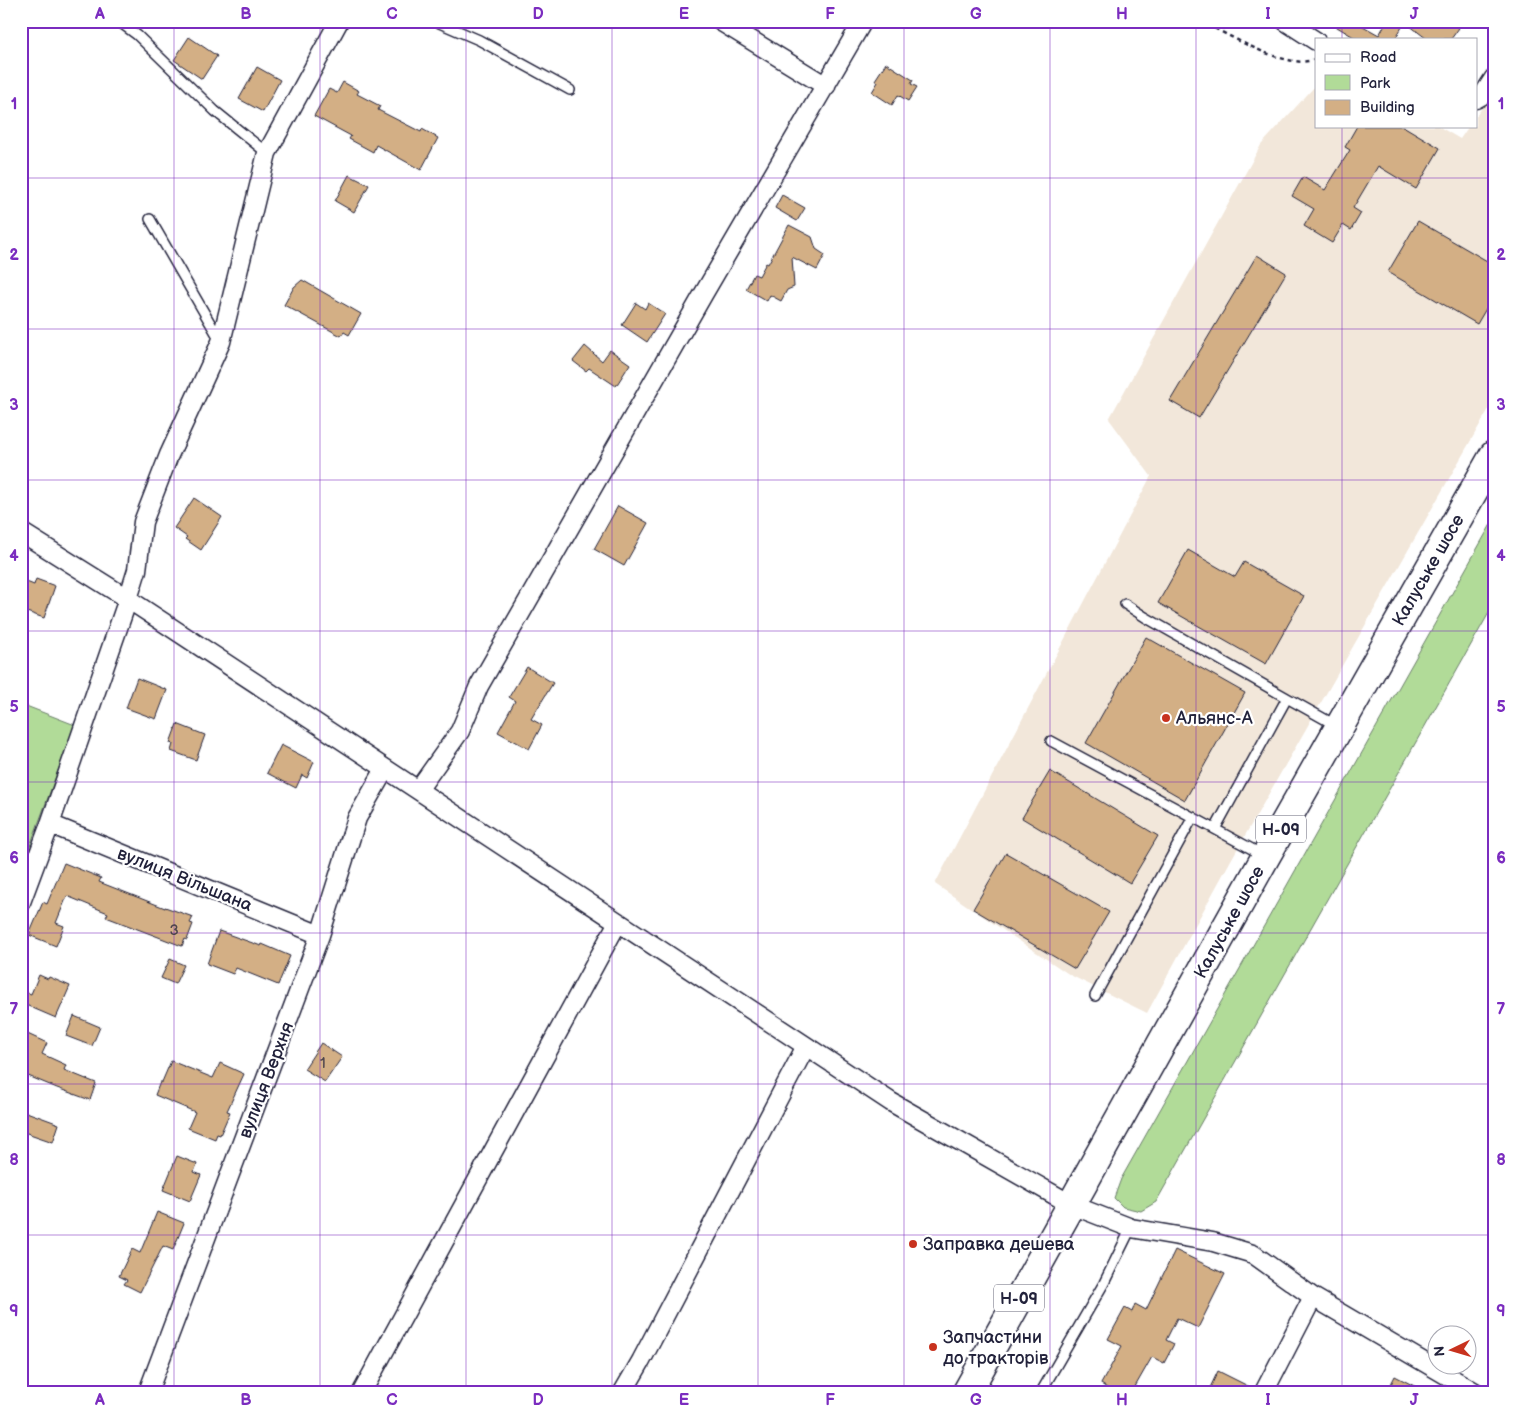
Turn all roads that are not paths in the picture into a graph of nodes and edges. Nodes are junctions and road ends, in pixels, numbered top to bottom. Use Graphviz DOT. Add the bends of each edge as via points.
graph roads {
  1 [pos="118,21"];
  2 [pos="339,21"];
  3 [pos="435,21"];
  4 [pos="720,21"];
  5 [pos="863,21"];
  6 [pos="1285,21"];
  7 [pos="1315,40"];
  8 [pos="1494,78"];
  9 [pos="826,86"];
  10 [pos="570,90"];
  11 [pos="1478,98"];
  12 [pos="267,153"];
  13 [pos="150,220"];
  14 [pos="221,342"];
  15 [pos="1494,455"];
  16 [pos="21,532"];
  17 [pos="128,599"];
  18 [pos="1125,604"];
  19 [pos="1287,698"];
  20 [pos="1339,727"];
  21 [pos="1051,741"];
  22 [pos="385,769"];
  23 [pos="418,790"];
  24 [pos="1193,817"];
  25 [pos="50,824"];
  26 [pos="1215,829"];
  27 [pos="1266,856"];
  28 [pos="21,902"];
  29 [pos="618,922"];
  30 [pos="320,935"];
  31 [pos="1094,996"];
  32 [pos="806,1046"];
  33 [pos="1072,1205"];
  34 [pos="1131,1228"];
  35 [pos="1313,1297"];
  36 [pos="148,1392"];
  37 [pos="362,1392"];
  38 [pos="623,1392"];
  39 [pos="967,1392"];
  40 [pos="1041,1392"];
  41 [pos="1264,1392"];
  42 [pos="1475,1392"];
  1 -- 12 [label="lane" via="138,35 215,111"];
  2 -- 12 [label="street"];
  3 -- 10 [label="lane" via="478,40"];
  4 -- 9 [label="street"];
  5 -- 9 [label="street"];
  6 -- 7 [label="street"];
  8 -- 11 [label="street"];
  9 -- 23 [label="street" via="494,660 460,731"];
  12 -- 14 [label="street"];
  13 -- 14 [label="lane"];
  14 -- 17 [label="street" via="169,455 143,522 137,570"];
  15 -- 20 [label="main road, Калуське шосе / Н-09"];
  16 -- 17 [label="street"];
  17 -- 22 [label="street"];
  17 -- 25 [label="street"];
  18 -- 19 [label="lane"];
  19 -- 20 [label="lane"];
  19 -- 26 [label="lane"];
  20 -- 27 [label="main road, Калуське шосе / Н-09"];
  21 -- 24 [label="lane"];
  22 -- 23 [label="street"];
  22 -- 30 [label="street, вулиця Верхня" via="357,818"];
  23 -- 29 [label="street"];
  24 -- 26 [label="lane"];
  24 -- 31 [label="lane"];
  25 -- 28 [label="street"];
  25 -- 30 [label="street, вулиця Вільшана"];
  26 -- 27 [label="lane"];
  27 -- 33 [label="main road, Калуське шосе / Н-09"];
  29 -- 32 [label="street"];
  29 -- 37 [label="street"];
  30 -- 36 [label="street, вулиця Верхня"];
  32 -- 33 [label="street" via="891,1102"];
  32 -- 38 [label="street"];
  33 -- 34 [label="street"];
  33 -- 39 [label="main road, Калуське шосе / Н-09"];
  34 -- 35 [label="street" via="1213,1242 1254,1254"];
  34 -- 40 [label="lane" via="1104,1283"];
  35 -- 41 [label="street"];
  35 -- 42 [label="street"];
}
